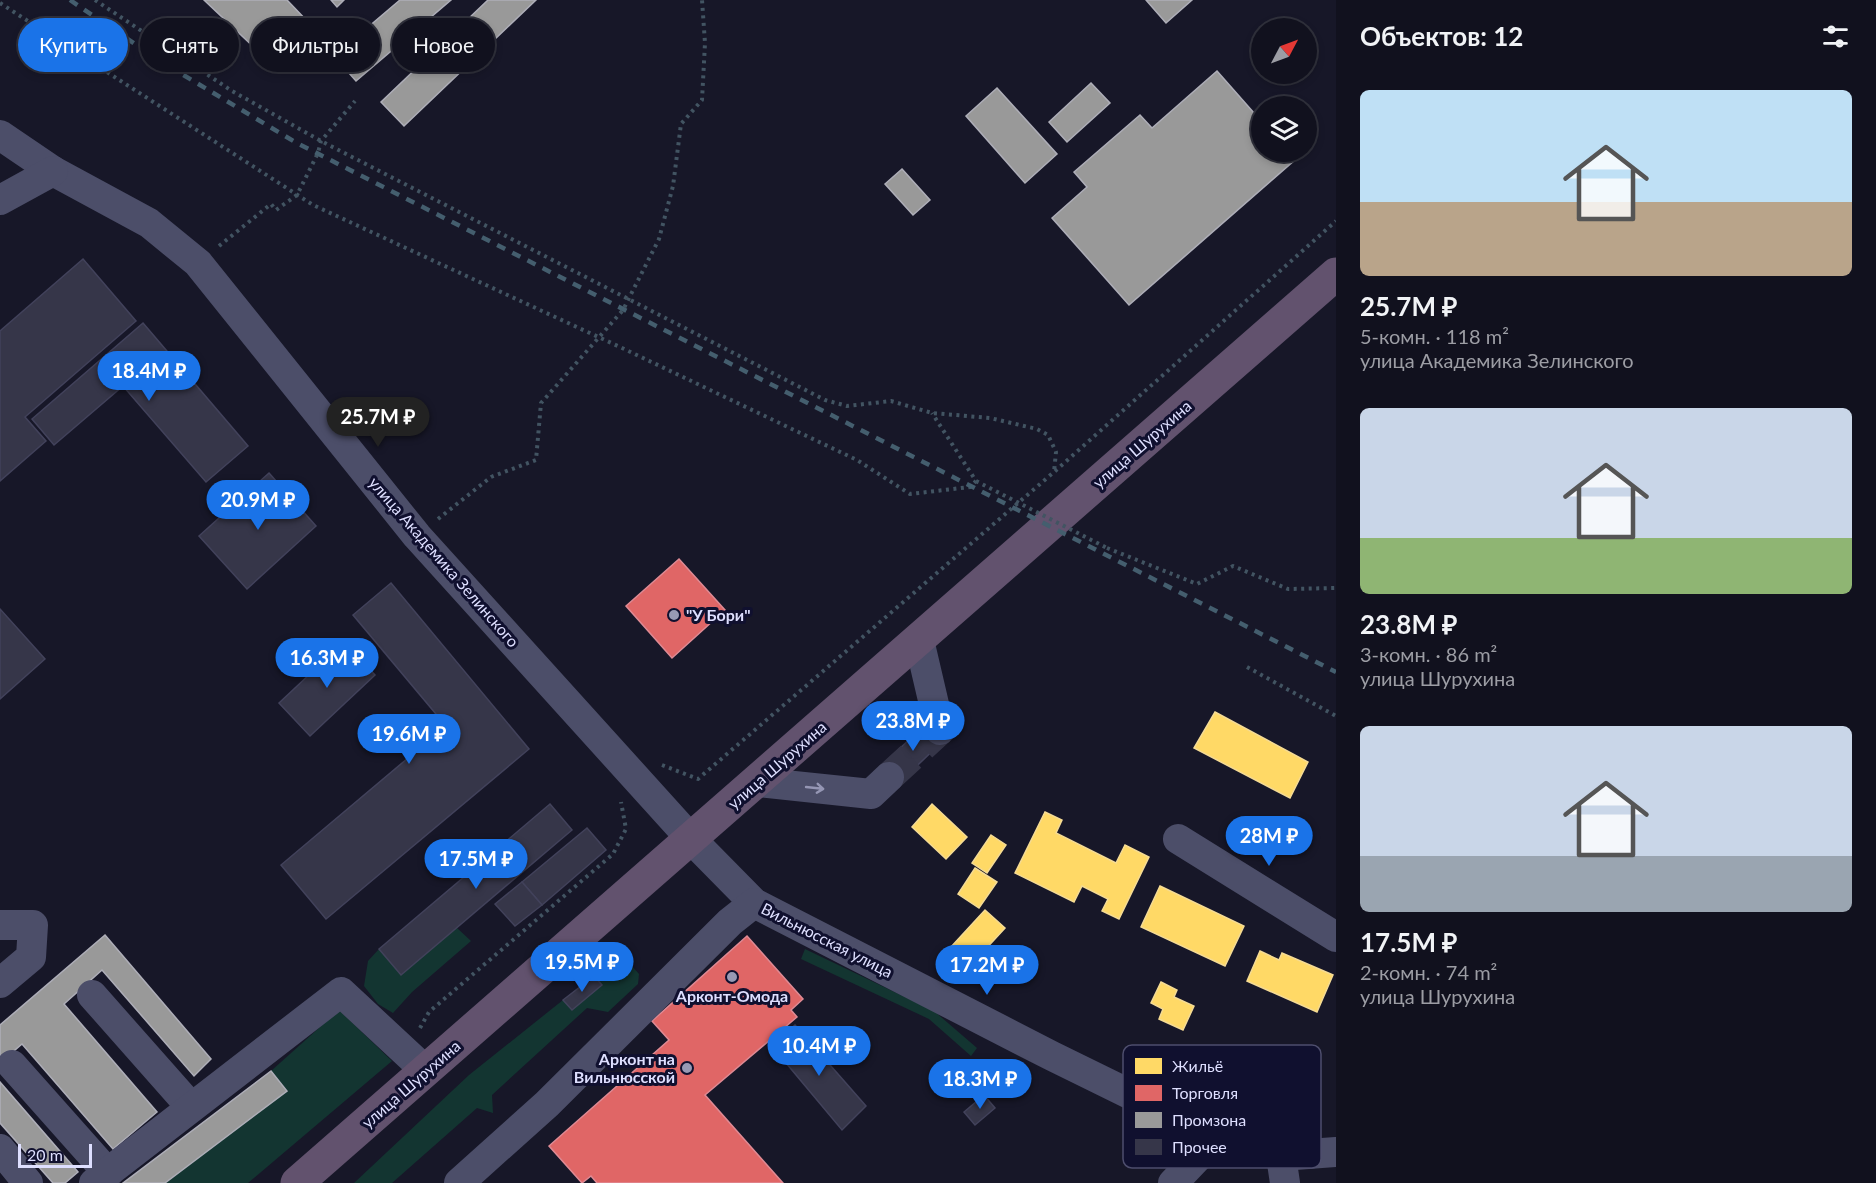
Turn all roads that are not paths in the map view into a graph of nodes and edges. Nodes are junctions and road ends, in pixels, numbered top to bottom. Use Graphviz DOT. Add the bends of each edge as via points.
graph roads {
  1 [pos="0,135"];
  2 [pos="53,171"];
  3 [pos="0,200"];
  4 [pos="1336,274"];
  5 [pos="919,640"];
  6 [pos="940,730"];
  7 [pos="889,777"];
  8 [pos="757,782"];
  9 [pos="691,839"];
  10 [pos="1178,839"];
  11 [pos="754,903"];
  12 [pos="0,925"];
  13 [pos="1336,937"];
  14 [pos="0,983"];
  15 [pos="92,995"];
  16 [pos="416,1062"];
  17 [pos="12,1065"];
  18 [pos="1123,1091"];
  19 [pos="191,1107"];
  20 [pos="0,1149"];
  21 [pos="1336,1152"];
  22 [pos="1321,1157"];
  23 [pos="1187,1168"];
  24 [pos="101,1178"];
  25 [pos="28,1183"];
  26 [pos="297,1183"];
  27 [pos="459,1183"];
  28 [pos="1173,1183"];
  1 -- 2 [label="street, улица Академика Зелинского"];
  2 -- 3 [label="street"];
  2 -- 9 [label="street, улица Академика Зелинского" via="150,224 198,263 417,536"];
  4 -- 5 [label="highway, улица Шурухина"];
  5 -- 6 [label="street"];
  5 -- 8 [label="highway, улица Шурухина"];
  8 -- 7 [label="street, one-way" via="871,794"];
  8 -- 9 [label="highway, улица Шурухина"];
  9 -- 11 [label="street, Вильнюсская улица"];
  9 -- 16 [label="highway, улица Шурухина"];
  10 -- 13 [label="street"];
  11 -- 18 [label="street, Вильнюсская улица"];
  11 -- 27 [label="street" via="730,922 547,1104"];
  12 -- 14 [label="street" via="33,925 31,957"];
  15 -- 19 [label="street"];
  16 -- 19 [label="street" via="341,992"];
  16 -- 26 [label="highway, улица Шурухина"];
  17 -- 24 [label="street"];
  19 -- 24 [label="street"];
  20 -- 25 [label="street"];
  21 -- 22 [label="street"];
  23 -- 28 [label="street"];
}
